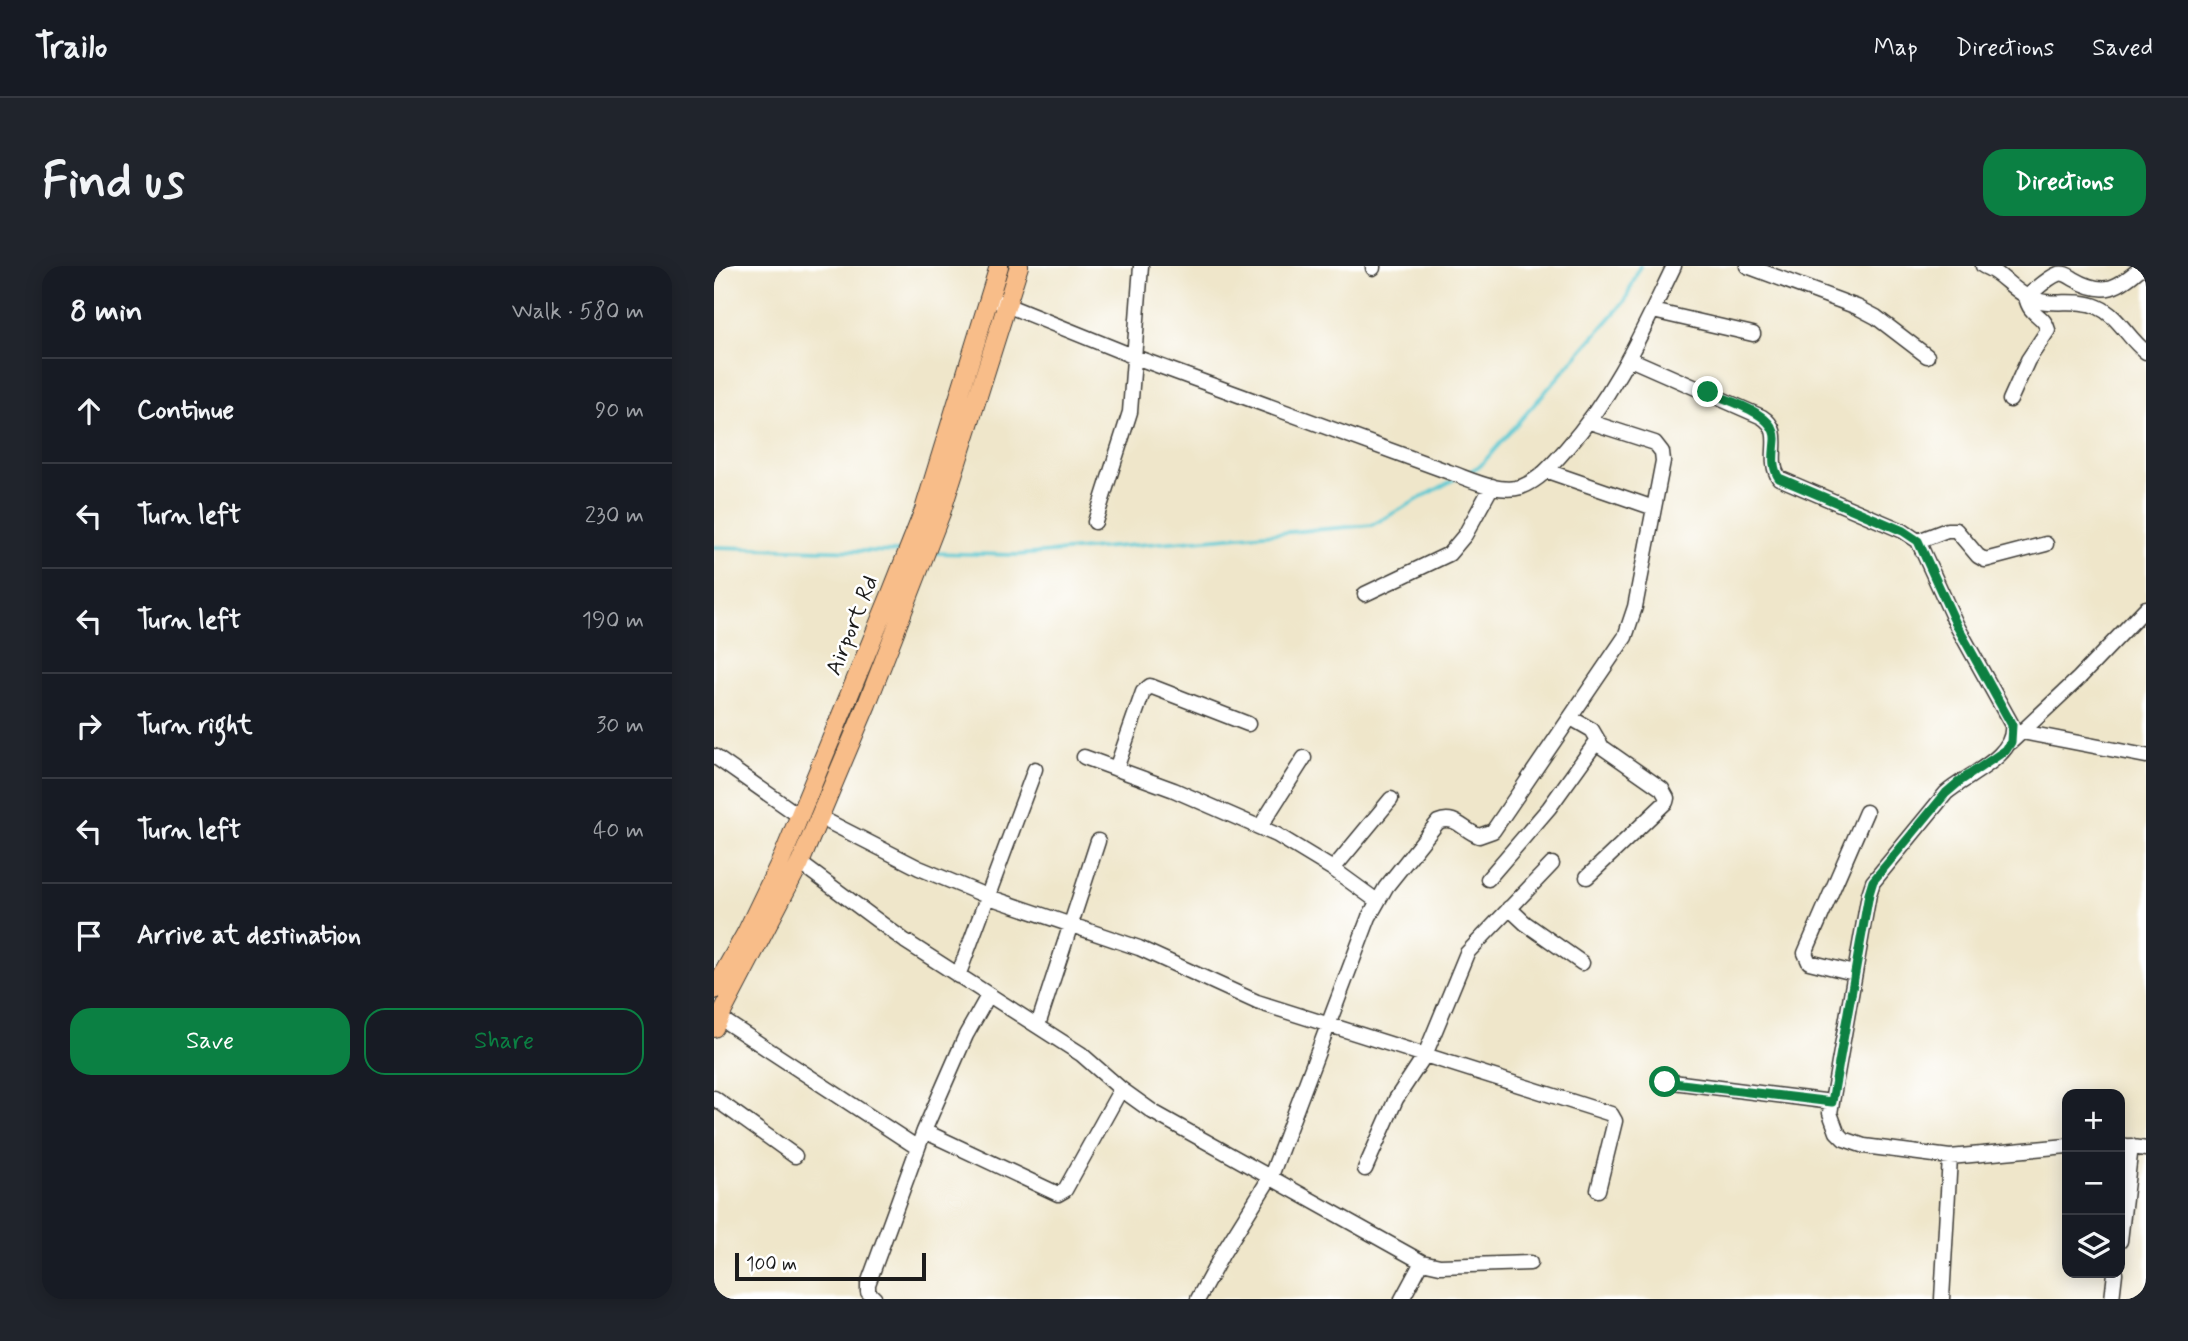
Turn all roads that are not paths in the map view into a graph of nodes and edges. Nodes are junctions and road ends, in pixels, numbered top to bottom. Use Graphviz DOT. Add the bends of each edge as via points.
graph roads {
  1 [pos="999,266"];
  2 [pos="1019,266"];
  3 [pos="1141,266"];
  4 [pos="1674,266"];
  5 [pos="1747,266"];
  6 [pos="1983,266"];
  7 [pos="2143,266"];
  8 [pos="2026,297"];
  9 [pos="989,298"];
  10 [pos="1006,306"];
  11 [pos="1653,311"];
  12 [pos="1753,334"];
  13 [pos="2146,352"];
  14 [pos="1927,356"];
  15 [pos="1135,357"];
  16 [pos="1630,359"];
  17 [pos="2010,400"];
  18 [pos="1590,422"];
  19 [pos="1547,471"];
  20 [pos="1492,486"];
  21 [pos="1654,508"];
  22 [pos="933,511"];
  23 [pos="1095,522"];
  24 [pos="1918,541"];
  25 [pos="2046,544"];
  26 [pos="1365,594"];
  27 [pos="897,600"];
  28 [pos="2146,608"];
  29 [pos="1571,718"];
  30 [pos="1248,724"];
  31 [pos="2016,737"];
  32 [pos="1597,741"];
  33 [pos="714,756"];
  34 [pos="2146,756"];
  35 [pos="1084,757"];
  36 [pos="1304,758"];
  37 [pos="1035,769"];
  38 [pos="1116,769"];
  39 [pos="1391,799"];
  40 [pos="1866,812"];
  41 [pos="798,815"];
  42 [pos="819,817"];
  43 [pos="1259,827"];
  44 [pos="1098,841"];
  45 [pos="800,863"];
  46 [pos="1552,864"];
  47 [pos="1333,870"];
  48 [pos="1587,877"];
  49 [pos="1488,879"];
  50 [pos="989,897"];
  51 [pos="1377,901"];
  52 [pos="1509,908"];
  53 [pos="1070,926"];
  54 [pos="1582,963"];
  55 [pos="1854,973"];
  56 [pos="958,976"];
  57 [pos="714,990"];
  58 [pos="988,996"];
  59 [pos="717,1023"];
  60 [pos="1038,1025"];
  61 [pos="1329,1026"];
  62 [pos="1425,1055"];
  63 [pos="1665,1082"];
  64 [pos="1121,1089"];
  65 [pos="714,1098"];
  66 [pos="1832,1102"];
  67 [pos="924,1131"];
  68 [pos="2062,1146"];
  69 [pos="2125,1146"];
  70 [pos="918,1148"];
  71 [pos="2146,1149"];
  72 [pos="2125,1152"];
  73 [pos="795,1156"];
  74 [pos="1950,1157"];
  75 [pos="1365,1169"];
  76 [pos="1271,1177"];
  77 [pos="1598,1190"];
  78 [pos="2121,1215"];
  79 [pos="1422,1262"];
  80 [pos="1530,1263"];
  81 [pos="2114,1278"];
  82 [pos="875,1299"];
  83 [pos="1198,1299"];
  84 [pos="1402,1299"];
  85 [pos="1942,1299"];
  86 [pos="2112,1299"];
  1 -- 9 [label="main road, Airport Rd"];
  2 -- 10 [label="main road"];
  3 -- 15 [label="street"];
  4 -- 11 [label="street"];
  5 -- 14 [label="street" via="1857,307"];
  6 -- 8 [label="street"];
  7 -- 8 [label="street" via="2125,282 2102,289 2059,274"];
  8 -- 13 [label="street" via="2097,307"];
  8 -- 17 [label="street" via="2030,310 2045,321 2048,330"];
  9 -- 10 [label="street"];
  9 -- 22 [label="main road, Airport Rd"];
  10 -- 15 [label="street"];
  10 -- 22 [label="main road"];
  11 -- 12 [label="street"];
  11 -- 16 [label="street"];
  15 -- 20 [label="street"];
  15 -- 23 [label="street" via="1130,412"];
  16 -- 18 [label="street"];
  16 -- 24 [label="street" via="1762,416 1775,434 1773,463 1779,478"];
  18 -- 19 [label="street"];
  18 -- 21 [label="street" via="1659,446 1663,461"];
  19 -- 20 [label="street" via="1520,487"];
  19 -- 21 [label="street"];
  20 -- 26 [label="street" via="1465,536 1449,554"];
  21 -- 29 [label="street" via="1632,621"];
  22 -- 27 [label="main road, Airport Rd"];
  24 -- 25 [label="street" via="1956,530 1978,556 1989,560"];
  24 -- 31 [label="street"];
  27 -- 41 [label="main road, Airport Rd"];
  27 -- 42 [label="main road" via="867,704"];
  28 -- 31 [label="street"];
  29 -- 32 [label="street" via="1592,730"];
  29 -- 51 [label="street" via="1493,831 1479,836 1448,818 1438,822"];
  30 -- 38 [label="street" via="1150,686 1143,692"];
  31 -- 34 [label="street"];
  31 -- 55 [label="street" via="2006,750 1946,793 1873,881"];
  32 -- 48 [label="street" via="1662,789 1667,798"];
  32 -- 49 [label="street"];
  33 -- 41 [label="street"];
  35 -- 38 [label="street"];
  36 -- 43 [label="street"];
  37 -- 50 [label="street"];
  38 -- 43 [label="street"];
  39 -- 47 [label="street"];
  40 -- 55 [label="street" via="1805,953 1810,962"];
  41 -- 57 [label="main road, Airport Rd" via="783,856"];
  42 -- 45 [label="main road"];
  42 -- 50 [label="street" via="898,859"];
  43 -- 47 [label="street"];
  44 -- 53 [label="street"];
  45 -- 56 [label="street"];
  45 -- 59 [label="main road"];
  46 -- 52 [label="street"];
  47 -- 51 [label="street"];
  50 -- 53 [label="street"];
  50 -- 56 [label="street"];
  51 -- 61 [label="street"];
  52 -- 54 [label="street"];
  52 -- 62 [label="street" via="1467,954"];
  53 -- 60 [label="street"];
  53 -- 61 [label="street" via="1139,948 1257,1002"];
  55 -- 66 [label="street"];
  56 -- 58 [label="street"];
  58 -- 60 [label="street"];
  58 -- 67 [label="street"];
  59 -- 70 [label="street"];
  60 -- 64 [label="street" via="1082,1054"];
  61 -- 62 [label="street"];
  61 -- 76 [label="street"];
  62 -- 75 [label="street" via="1396,1099"];
  62 -- 77 [label="street" via="1611,1114 1615,1121"];
  63 -- 66 [label="street"];
  64 -- 67 [label="street" via="1065,1190 1058,1194"];
  64 -- 76 [label="street" via="1169,1122"];
  65 -- 73 [label="street"];
  66 -- 74 [label="street" via="1830,1113 1837,1132 1856,1144"];
  67 -- 70 [label="street"];
  68 -- 74 [label="street"];
  69 -- 71 [label="street"];
  70 -- 82 [label="street" via="868,1284"];
  72 -- 78 [label="street"];
  74 -- 85 [label="street"];
  76 -- 79 [label="street"];
  76 -- 83 [label="street"];
  79 -- 80 [label="street" via="1440,1266"];
  79 -- 84 [label="street"];
  81 -- 86 [label="street"];
}
